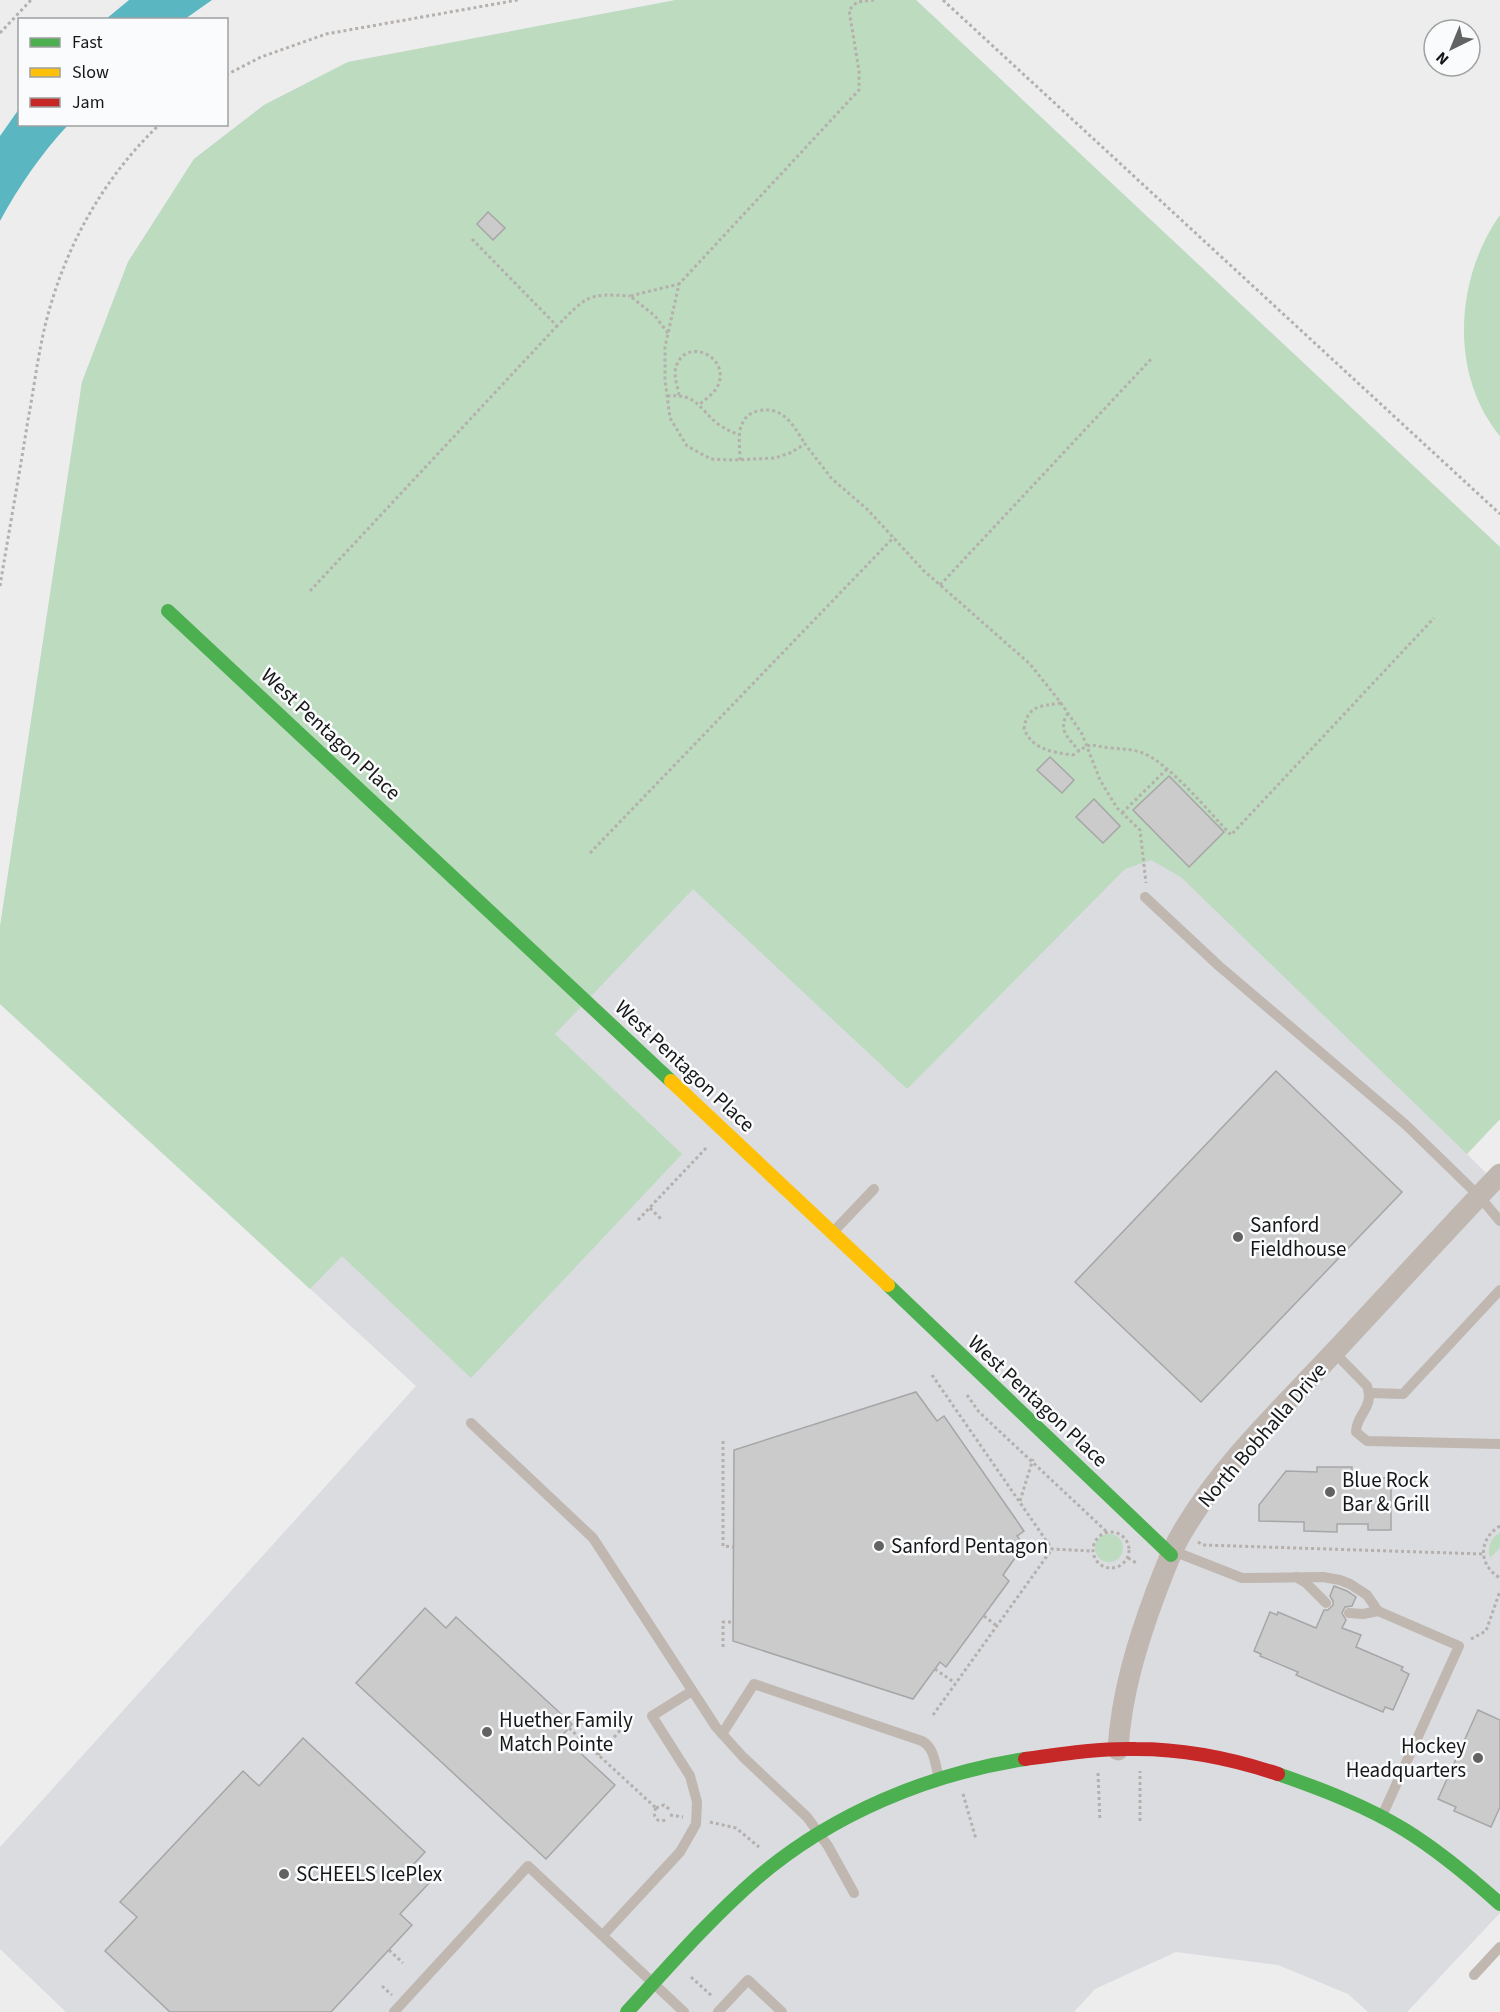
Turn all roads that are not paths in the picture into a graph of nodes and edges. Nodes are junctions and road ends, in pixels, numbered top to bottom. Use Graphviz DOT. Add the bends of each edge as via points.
graph roads {
  1 [pos="168,611"];
  2 [pos="1145,897"];
  3 [pos="1500,1174"];
  4 [pos="874,1189"];
  5 [pos="1479,1196"];
  6 [pos="1500,1221"];
  7 [pos="832,1233"];
  8 [pos="1500,1290"];
  9 [pos="1334,1352"];
  10 [pos="1370,1393"];
  11 [pos="471,1423"];
  12 [pos="1500,1444"];
  13 [pos="1172,1553"];
  14 [pos="1296,1577"];
  15 [pos="1326,1604"];
  16 [pos="1378,1611"];
  17 [pos="1349,1613"];
  18 [pos="692,1691"];
  19 [pos="722,1734"];
  20 [pos="1118,1750"];
  21 [pos="939,1778"];
  22 [pos="1381,1817"];
  23 [pos="820,1833"];
  24 [pos="854,1893"];
  25 [pos="1500,1904"];
  26 [pos="603,1935"];
  27 [pos="1500,1947"];
  28 [pos="1474,1975"];
  29 [pos="654,1983"];
  30 [pos="721,2009"];
  31 [pos="393,2012"];
  32 [pos="627,2012"];
  33 [pos="684,2012"];
  34 [pos="782,2012"];
  1 -- 7 [label="street, West Pentagon Place"];
  2 -- 5 [label="lane" via="1219,966 1406,1125"];
  3 -- 5 [label="street, North Bobhalla Drive"];
  4 -- 7 [label="lane"];
  5 -- 6 [label="lane"];
  5 -- 9 [label="street, North Bobhalla Drive"];
  7 -- 13 [label="street, West Pentagon Place"];
  8 -- 10 [label="lane" via="1403,1394"];
  9 -- 10 [label="lane"];
  9 -- 13 [label="street, North Bobhalla Drive" via="1222,1475 1186,1525"];
  10 -- 12 [label="lane" via="1356,1427 1356,1432 1367,1441"];
  11 -- 18 [label="lane" via="592,1538"];
  13 -- 14 [label="lane" via="1242,1578"];
  13 -- 20 [label="street, North Bobhalla Drive" via="1129,1673"];
  14 -- 15 [label="lane"];
  14 -- 16 [label="lane" via="1331,1578 1350,1584 1367,1595"];
  16 -- 17 [label="lane"];
  16 -- 22 [label="lane" via="1459,1646"];
  18 -- 19 [label="lane"];
  18 -- 26 [label="lane" via="652,1716 690,1776 697,1802 692,1834"];
  19 -- 21 [label="lane" via="754,1684 922,1741 932,1753"];
  19 -- 23 [label="lane"];
  20 -- 21 [label="street" via="1048,1754"];
  20 -- 22 [label="street" via="1173,1751 1251,1766 1326,1792"];
  21 -- 23 [label="street"];
  22 -- 25 [label="street" via="1444,1857"];
  23 -- 24 [label="lane"];
  23 -- 29 [label="street" via="753,1881"];
  26 -- 29 [label="lane"];
  26 -- 31 [label="lane" via="528,1866"];
  27 -- 28 [label="lane"];
  29 -- 32 [label="street"];
  29 -- 33 [label="lane"];
  30 -- 34 [label="lane" via="748,1980"];
}
